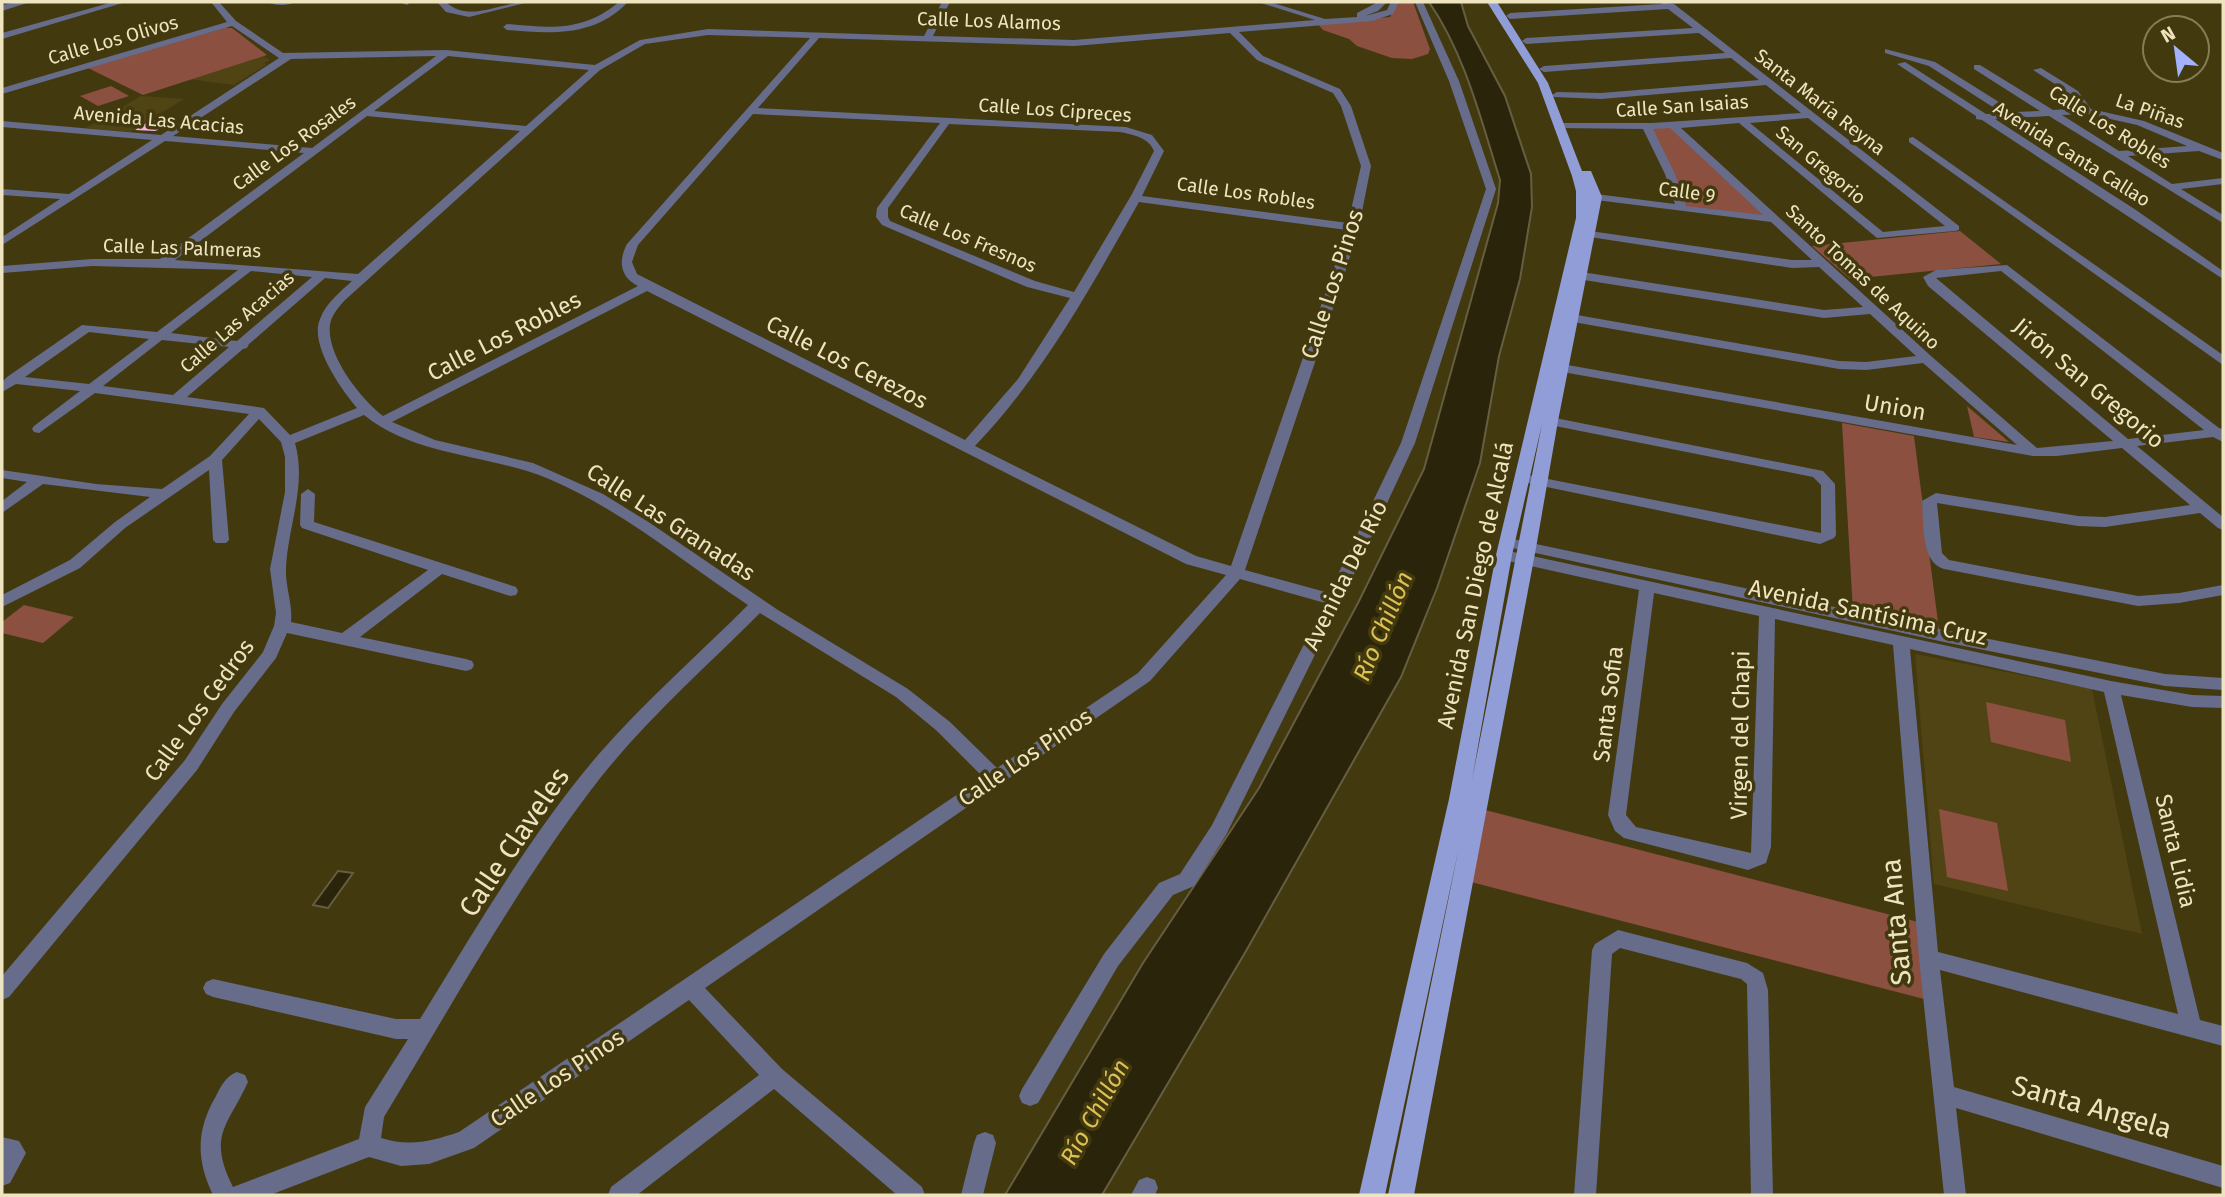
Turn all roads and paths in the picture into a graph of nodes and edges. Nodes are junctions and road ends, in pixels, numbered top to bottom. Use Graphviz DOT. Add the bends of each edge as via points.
graph roads {
  1 [pos="26,2"];
  2 [pos="122,2"];
  3 [pos="215,2"];
  4 [pos="272,2"];
  5 [pos="288,2"];
  6 [pos="441,2"];
  7 [pos="525,2"];
  8 [pos="624,2"];
  9 [pos="946,2"];
  10 [pos="1262,2"];
  11 [pos="1382,2"];
  12 [pos="1395,2"];
  13 [pos="1419,2"];
  14 [pos="1492,2"];
  15 [pos="1500,2"];
  16 [pos="1309,3"];
  17 [pos="1668,4"];
  18 [pos="2,8"];
  19 [pos="1295,11"];
  20 [pos="1510,16"];
  21 [pos="1344,20"];
  22 [pos="1330,21"];
  23 [pos="233,23"];
  24 [pos="507,27"];
  25 [pos="1232,30"];
  26 [pos="1701,30"];
  27 [pos="2,36"];
  28 [pos="816,36"];
  29 [pos="927,39"];
  30 [pos="1526,41"];
  31 [pos="1888,51"];
  32 [pos="446,52"];
  33 [pos="1733,55"];
  34 [pos="289,56"];
  35 [pos="1902,64"];
  36 [pos="1977,67"];
  37 [pos="597,68"];
  38 [pos="1545,69"];
  39 [pos="2038,70"];
  40 [pos="1768,82"];
  41 [pos="2,91"];
  42 [pos="1557,95"];
  43 [pos="752,111"];
  44 [pos="2048,111"];
  45 [pos="2088,111"];
  46 [pos="364,113"];
  47 [pos="2011,114"];
  48 [pos="1808,115"];
  49 [pos="1980,117"];
  50 [pos="947,120"];
  51 [pos="1740,120"];
  52 [pos="2,124"];
  53 [pos="1671,124"];
  54 [pos="1563,125"];
  55 [pos="1646,126"];
  56 [pos="528,129"];
  57 [pos="2,130"];
  58 [pos="1913,139"];
  59 [pos="158,141"];
  60 [pos="2199,147"];
  61 [pos="309,154"];
  62 [pos="2117,154"];
  63 [pos="2223,157"];
  64 [pos="2223,181"];
  65 [pos="2170,187"];
  66 [pos="2,192"];
  67 [pos="71,197"];
  68 [pos="1596,197"];
  69 [pos="1135,198"];
  70 [pos="1682,209"];
  71 [pos="1774,219"];
  72 [pos="2223,220"];
  73 [pos="1353,227"];
  74 [pos="1590,233"];
  75 [pos="1881,236"];
  76 [pos="2,242"];
  77 [pos="164,262"];
  78 [pos="1824,263"];
  79 [pos="248,268"];
  80 [pos="2,269"];
  81 [pos="322,274"];
  82 [pos="1575,274"];
  83 [pos="2223,276"];
  84 [pos="361,278"];
  85 [pos="646,287"];
  86 [pos="1077,296"];
  87 [pos="1874,310"];
  88 [pos="1566,317"];
  89 [pos="160,336"];
  90 [pos="243,345"];
  91 [pos="1926,359"];
  92 [pos="2223,361"];
  93 [pos="1562,368"];
  94 [pos="7,384"];
  95 [pos="90,388"];
  96 [pos="177,399"];
  97 [pos="366,409"];
  98 [pos="259,411"];
  99 [pos="1550,421"];
  100 [pos="382,422"];
  101 [pos="39,429"];
  102 [pos="2221,434"];
  103 [pos="288,441"];
  104 [pos="2128,444"];
  105 [pos="966,447"];
  106 [pos="2033,452"];
  107 [pos="215,459"];
  108 [pos="2,474"];
  109 [pos="1523,478"];
  110 [pos="38,481"];
  111 [pos="1539,481"];
  112 [pos="163,494"];
  113 [pos="308,494"];
  114 [pos="2,508"];
  115 [pos="2204,508"];
  116 [pos="2223,525"];
  117 [pos="221,540"];
  118 [pos="1516,552"];
  119 [pos="439,569"];
  120 [pos="1236,573"];
  121 [pos="1647,587"];
  122 [pos="2223,590"];
  123 [pos="510,591"];
  124 [pos="1334,600"];
  125 [pos="2,603"];
  126 [pos="758,605"];
  127 [pos="1767,613"];
  128 [pos="282,625"];
  129 [pos="347,638"];
  130 [pos="1901,642"];
  131 [pos="466,664"];
  132 [pos="2223,684"];
  133 [pos="2111,687"];
  134 [pos="2223,702"];
  135 [pos="994,777"];
  136 [pos="1462,836"];
  137 [pos="1759,858"];
  138 [pos="1929,958"];
  139 [pos="214,988"];
  140 [pos="691,988"];
  141 [pos="2,991"];
  142 [pos="2190,1027"];
  143 [pos="427,1030"];
  144 [pos="2223,1036"];
  145 [pos="774,1076"];
  146 [pos="237,1082"];
  147 [pos="1397,1084"];
  148 [pos="1422,1091"];
  149 [pos="1944,1094"];
  150 [pos="1030,1096"];
  151 [pos="985,1143"];
  152 [pos="369,1146"];
  153 [pos="2,1148"];
  154 [pos="2,1175"];
  155 [pos="2223,1177"];
  156 [pos="225,1195"];
  157 [pos="241,1195"];
  158 [pos="620,1195"];
  159 [pos="914,1195"];
  160 [pos="972,1195"];
  161 [pos="1372,1195"];
  162 [pos="1401,1195"];
  163 [pos="1585,1195"];
  164 [pos="1762,1195"];
  165 [pos="1955,1195"];
  1 -- 18 [label="street"];
  2 -- 27 [label="street"];
  3 -- 23 [label="street"];
  4 -- 5 [label="street"];
  6 -- 7 [label="street" via="450,12 464,15"];
  8 -- 24 [label="street" via="577,30"];
  9 -- 29 [label="street"];
  10 -- 19 [label="street"];
  11 -- 21 [label="street" via="1374,10"];
  12 -- 21 [label="street" via="1385,15"];
  13 -- 124 [label="street, Avenida Del Río" via="1454,81 1491,189 1409,443"];
  14 -- 54 [label="main road, Avenida San Diego de Alcalá" via="1543,83"];
  15 -- 20 [label="main road, Avenida San Diego de Alcalá"];
  16 -- 19 [label="street"];
  17 -- 20 [label="street"];
  17 -- 26 [label="street, Santa María Reyna"];
  19 -- 22 [label="street"];
  20 -- 30 [label="main road, Avenida San Diego de Alcalá"];
  21 -- 22 [label="street, Calle Los Alamos"];
  22 -- 25 [label="street, Calle Los Alamos"];
  23 -- 34 [label="street" via="273,52"];
  23 -- 41 [label="street, Calle Los Olivos"];
  25 -- 29 [label="street, Calle Los Alamos" via="1074,43"];
  25 -- 73 [label="street, Calle Los Pinos" via="1259,58 1327,85 1343,98 1366,166"];
  26 -- 30 [label="street"];
  26 -- 33 [label="street, Santa María Reyna"];
  28 -- 29 [label="street, Calle Los Alamos"];
  28 -- 37 [label="street, Calle Los Alamos" via="708,32 663,37 627,48"];
  28 -- 43 [label="street, Calle Los Cerezos"];
  30 -- 38 [label="main road, Avenida San Diego de Alcalá"];
  31 -- 47 [label="street" via="1932,64"];
  32 -- 34 [label="street"];
  32 -- 37 [label="street"];
  32 -- 46 [label="street, Calle Los Rosales"];
  33 -- 38 [label="street"];
  33 -- 40 [label="street, Santa María Reyna"];
  34 -- 59 [label="street"];
  35 -- 49 [label="street, Avenida Canta Callao"];
  36 -- 44 [label="street, Calle Los Robles"];
  37 -- 56 [label="street, Calle Las Granadas"];
  38 -- 42 [label="main road, Avenida San Diego de Alcalá"];
  39 -- 45 [label="street" via="2075,93"];
  40 -- 42 [label="street" via="1601,96"];
  40 -- 48 [label="street, Santa María Reyna"];
  42 -- 54 [label="main road, Avenida San Diego de Alcalá"];
  43 -- 50 [label="street, Calle Los Cipreces"];
  43 -- 85 [label="street, Calle Los Cerezos" via="625,257 626,269"];
  44 -- 45 [label="street, La Piñas"];
  44 -- 47 [label="street, La Piñas"];
  44 -- 62 [label="street, Calle Los Robles"];
  45 -- 60 [label="street, La Piñas" via="2140,123"];
  46 -- 56 [label="street"];
  46 -- 61 [label="street, Calle Los Rosales"];
  47 -- 49 [label="street, La Piñas"];
  48 -- 51 [label="street, Calle San Isaias"];
  48 -- 75 [label="street, Santa María Reyna" via="1955,228"];
  49 -- 83 [label="street, Avenida Canta Callao" via="2132,212"];
  50 -- 69 [label="street, Calle Los Cipreces" via="1120,130 1150,137 1159,151"];
  50 -- 86 [label="street, Calle Los Fresnos" via="881,217 1031,284"];
  51 -- 53 [label="street, Calle San Isaias"];
  51 -- 75 [label="street, San Gregorio"];
  52 -- 59 [label="street, Avenida Las Acacias"];
  53 -- 55 [label="street, Calle San Isaias"];
  53 -- 71 [label="street, Santo Tomas de Aquino"];
  54 -- 55 [label="street, Calle San Isaias"];
  54 -- 68 [label="main road, Avenida San Diego de Alcalá"];
  54 -- 82 [label="main road, Avenida San Diego de Alcalá" via="1582,191"];
  55 -- 70 [label="street"];
  56 -- 84 [label="street, Calle Las Granadas"];
  57 -- 59 [label="street, Avenida Las Acacias"];
  58 -- 92 [label="street"];
  59 -- 61 [label="street, Avenida Las Acacias"];
  59 -- 67 [label="street"];
  60 -- 62 [label="street"];
  60 -- 63 [label="street, La Piñas"];
  61 -- 77 [label="street, Calle Los Rosales"];
  62 -- 65 [label="street, Calle Los Robles"];
  64 -- 65 [label="street"];
  65 -- 72 [label="street, Calle Los Robles"];
  66 -- 67 [label="street"];
  67 -- 76 [label="street"];
  68 -- 70 [label="street, Calle 9"];
  68 -- 74 [label="main road, Avenida San Diego de Alcalá"];
  69 -- 73 [label="street, Calle Los Robles"];
  69 -- 86 [label="street, Calle Los Cipreces"];
  70 -- 71 [label="street, Calle 9"];
  71 -- 78 [label="street, Santo Tomas de Aquino"];
  73 -- 120 [label="street, Calle Los Pinos"];
  74 -- 78 [label="street" via="1792,264"];
  74 -- 82 [label="main road, Avenida San Diego de Alcalá"];
  77 -- 79 [label="street, Calle Las Palmeras"];
  77 -- 80 [label="street, Calle Las Palmeras"];
  78 -- 87 [label="street, Santo Tomas de Aquino"];
  79 -- 81 [label="street, Calle Las Palmeras"];
  79 -- 89 [label="street"];
  81 -- 84 [label="street, Calle Las Palmeras"];
  81 -- 90 [label="street, Calle Las Acacias"];
  82 -- 87 [label="street" via="1824,314"];
  82 -- 88 [label="main road, Avenida San Diego de Alcalá"];
  84 -- 97 [label="street, Calle Las Granadas" via="331,310 323,336 344,379"];
  85 -- 100 [label="street, Calle Los Robles"];
  85 -- 105 [label="street, Calle Los Cerezos"];
  86 -- 105 [label="street, Calle Los Cipreces" via="1025,382"];
  87 -- 91 [label="street, Santo Tomas de Aquino"];
  88 -- 91 [label="street" via="1839,365"];
  88 -- 93 [label="main road, Avenida San Diego de Alcalá"];
  88 -- 109 [label="main road, Avenida San Diego de Alcalá"];
  89 -- 90 [label="street"];
  89 -- 94 [label="street" via="86,328"];
  89 -- 95 [label="street"];
  90 -- 96 [label="street, Calle Las Acacias"];
  91 -- 106 [label="street, Santo Tomas de Aquino"];
  93 -- 99 [label="main road, Avenida San Diego de Alcalá"];
  93 -- 106 [label="street, Union"];
  94 -- 95 [label="street"];
  95 -- 96 [label="street"];
  95 -- 101 [label="street"];
  96 -- 98 [label="street"];
  97 -- 100 [label="street, Calle Las Granadas"];
  97 -- 103 [label="street"];
  98 -- 103 [label="street"];
  98 -- 107 [label="street"];
  99 -- 111 [label="main road, Avenida San Diego de Alcalá"];
  99 -- 111 [label="street" via="1818,474 1828,484 1829,535 1819,539"];
  100 -- 126 [label="street, Calle Las Granadas" via="418,441 501,458 574,485"];
  102 -- 104 [label="street, Union"];
  102 -- 104 [label="street, Jirón San Gregorio" via="2003,267 1930,276 1931,283"];
  103 -- 128 [label="street, Calle Los Cedros" via="292,492 278,569"];
  104 -- 106 [label="street, Union"];
  104 -- 115 [label="street, Jirón San Gregorio"];
  105 -- 120 [label="street, Calle Los Cerezos" via="1191,560"];
  107 -- 112 [label="street"];
  107 -- 117 [label="street"];
  108 -- 110 [label="street"];
  109 -- 111 [label="street"];
  109 -- 118 [label="main road, Avenida San Diego de Alcalá"];
  110 -- 112 [label="street"];
  110 -- 114 [label="street"];
  111 -- 118 [label="main road, Avenida San Diego de Alcalá"];
  112 -- 125 [label="street" via="75,564"];
  113 -- 119 [label="street" via="307,524"];
  115 -- 116 [label="street, Jirón San Gregorio"];
  115 -- 122 [label="street" via="2105,522 1929,501 1935,555 1944,564 2138,601"];
  118 -- 121 [label="street, Avenida Santísima Cruz"];
  118 -- 132 [label="street, Avenida Santísima Cruz" via="2165,680"];
  118 -- 136 [label="main road, Avenida San Diego de Alcalá"];
  119 -- 123 [label="street"];
  119 -- 129 [label="street"];
  120 -- 124 [label="street, Calle Los Cerezos"];
  120 -- 135 [label="street, Calle Los Pinos" via="1144,677"];
  121 -- 127 [label="street, Avenida Santísima Cruz"];
  121 -- 137 [label="street, Santa Sofia" via="1617,815 1631,833 1748,862"];
  124 -- 150 [label="street, Avenida Del Río" via="1219,830 1188,880 1166,889 1111,960"];
  126 -- 135 [label="street, Calle Las Granadas" via="915,703"];
  126 -- 143 [label="street, Calle Claveles" via="586,782 520,877"];
  127 -- 130 [label="street, Avenida Santísima Cruz"];
  127 -- 137 [label="street, Virgen del Chapi"];
  128 -- 129 [label="street"];
  128 -- 141 [label="street, Calle Los Cedros" via="270,654 191,765"];
  129 -- 131 [label="street"];
  130 -- 133 [label="street, Avenida Santísima Cruz"];
  130 -- 138 [label="street, Santa Ana"];
  133 -- 134 [label="street, Avenida Santísima Cruz"];
  133 -- 142 [label="street, Santa Lidia"];
  135 -- 140 [label="street, Calle Los Pinos"];
  136 -- 147 [label="main road, Avenida San Diego de Alcalá"];
  136 -- 148 [label="main road, Avenida San Diego de Alcalá"];
  138 -- 142 [label="street"];
  138 -- 149 [label="street, Santa Ana"];
  139 -- 143 [label="street" via="396,1029"];
  140 -- 145 [label="street"];
  140 -- 152 [label="street, Calle Los Pinos" via="466,1140 429,1153 401,1155"];
  142 -- 144 [label="street"];
  143 -- 152 [label="street, Calle Claveles" via="373,1115"];
  145 -- 158 [label="street"];
  145 -- 159 [label="street"];
  146 -- 156 [label="street" via="214,1121 209,1149 214,1176"];
  147 -- 148 [label="main road"];
  147 -- 161 [label="main road, Avenida San Diego de Alcalá"];
  148 -- 162 [label="main road, Avenida San Diego de Alcalá"];
  149 -- 155 [label="street, Santa Angela"];
  149 -- 165 [label="street, Santa Ana"];
  151 -- 160 [label="street"];
  152 -- 157 [label="street"];
  153 -- 154 [label="street" via="15,1153"];
  163 -- 164 [label="street" via="1602,950 1618,939 1747,972 1756,979"];
}
